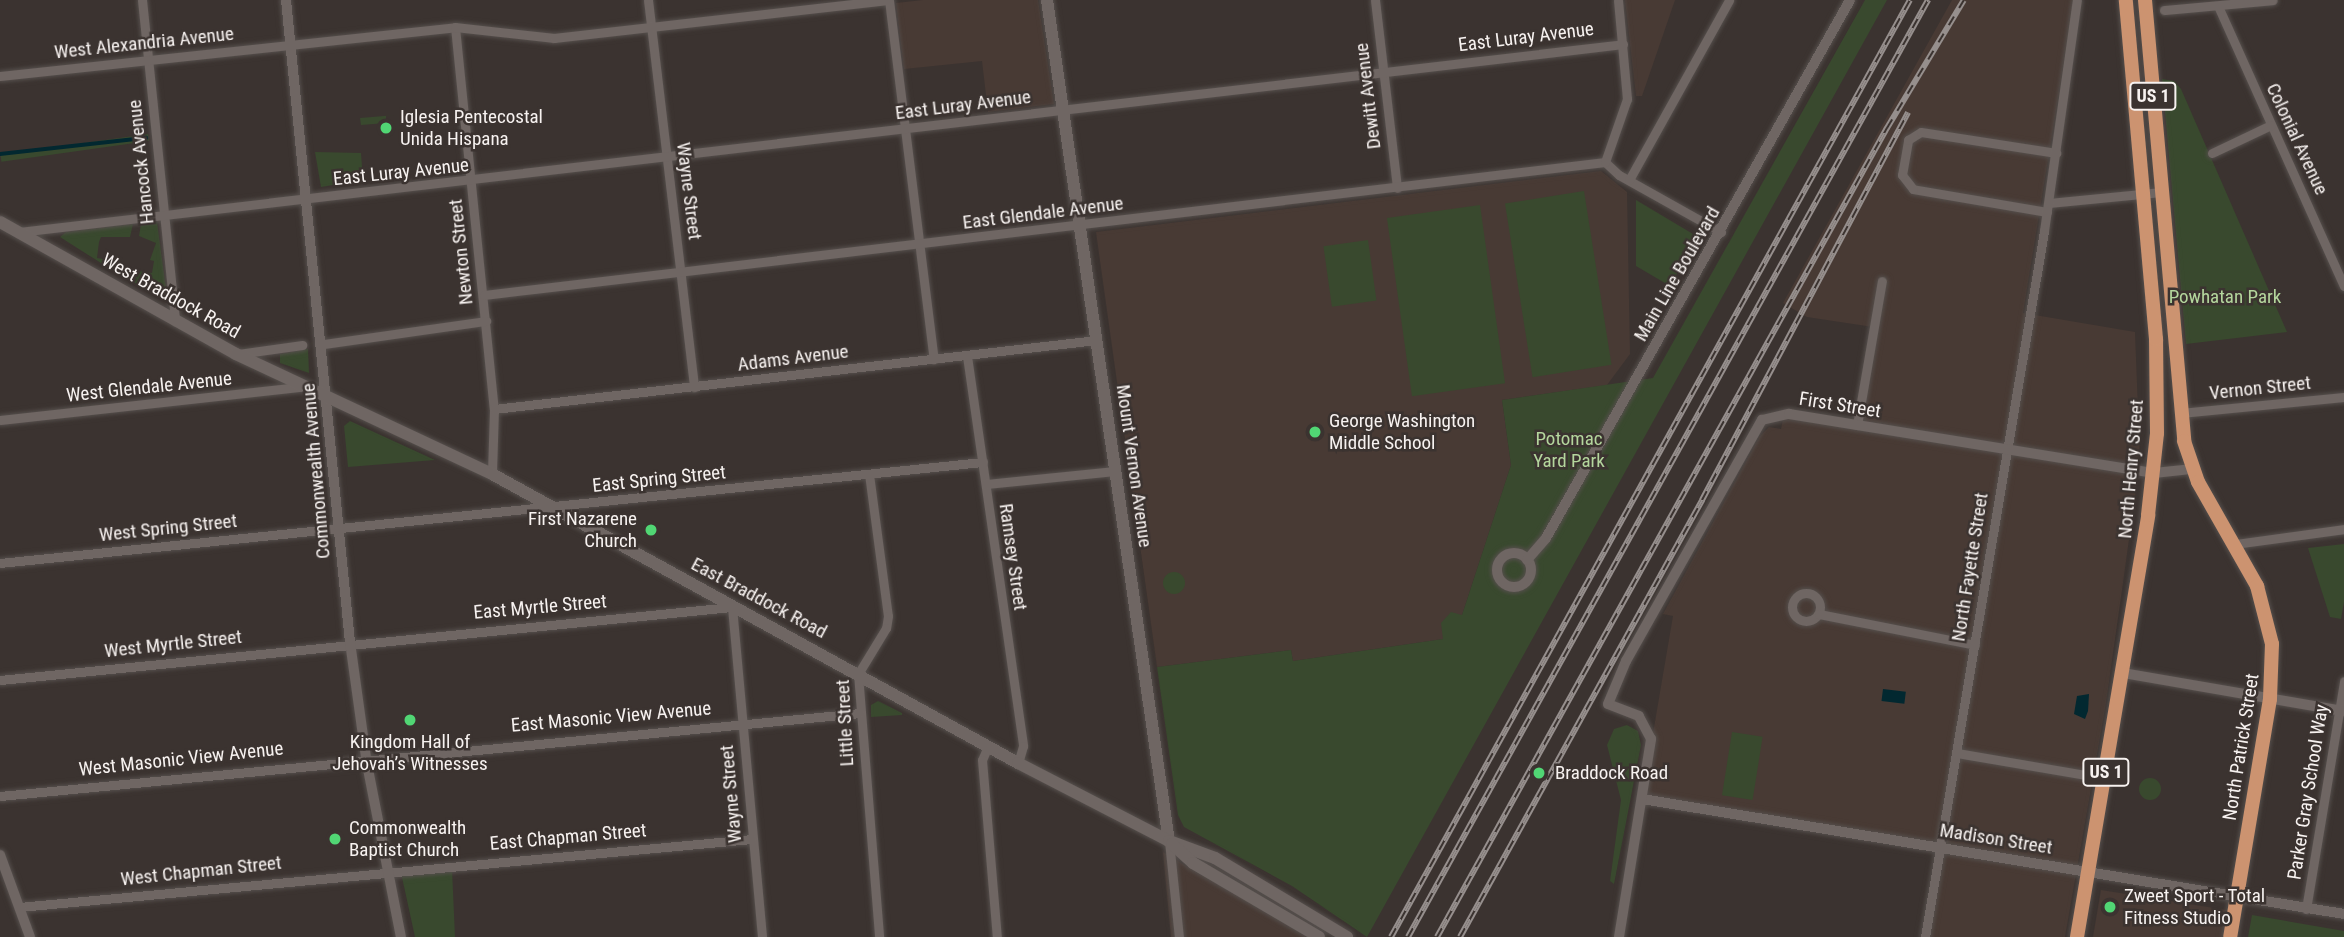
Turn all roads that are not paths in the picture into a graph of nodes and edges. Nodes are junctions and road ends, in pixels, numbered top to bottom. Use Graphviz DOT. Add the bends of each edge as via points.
graph roads {
  1 [pos="142,0"];
  2 [pos="286,0"];
  3 [pos="648,0"];
  4 [pos="889,0"];
  5 [pos="1048,0"];
  6 [pos="1375,0"];
  7 [pos="1618,0"];
  8 [pos="1729,0"];
  9 [pos="1850,0"];
  10 [pos="2077,0"];
  11 [pos="2119,0"];
  12 [pos="2126,0"];
  13 [pos="2145,0"];
  14 [pos="2273,0"];
  15 [pos="2218,6"];
  16 [pos="2164,10"];
  17 [pos="455,27"];
  18 [pos="651,28"];
  19 [pos="1623,44"];
  20 [pos="291,46"];
  21 [pos="2129,50"];
  22 [pos="149,61"];
  23 [pos="1383,72"];
  24 [pos="0,76"];
  25 [pos="1063,110"];
  26 [pos="2271,125"];
  27 [pos="907,129"];
  28 [pos="2056,153"];
  29 [pos="2212,153"];
  30 [pos="1607,158"];
  31 [pos="667,159"];
  32 [pos="1629,180"];
  33 [pos="471,182"];
  34 [pos="1397,188"];
  35 [pos="2161,192"];
  36 [pos="2143,194"];
  37 [pos="308,200"];
  38 [pos="2048,207"];
  39 [pos="164,215"];
  40 [pos="0,222"];
  41 [pos="1081,226"];
  42 [pos="18,232"];
  43 [pos="1721,233"];
  44 [pos="920,246"];
  45 [pos="681,273"];
  46 [pos="1882,281"];
  47 [pos="2344,286"];
  48 [pos="484,295"];
  49 [pos="175,321"];
  50 [pos="486,321"];
  51 [pos="1097,340"];
  52 [pos="324,344"];
  53 [pos="302,345"];
  54 [pos="236,354"];
  55 [pos="967,356"];
  56 [pos="934,359"];
  57 [pos="301,387"];
  58 [pos="694,387"];
  59 [pos="2344,397"];
  60 [pos="326,398"];
  61 [pos="494,409"];
  62 [pos="2180,413"];
  63 [pos="0,420"];
  64 [pos="1857,425"];
  65 [pos="2007,450"];
  66 [pos="982,462"];
  67 [pos="2191,469"];
  68 [pos="1115,471"];
  69 [pos="2154,473"];
  70 [pos="492,474"];
  71 [pos="869,474"];
  72 [pos="986,484"];
  73 [pos="554,508"];
  74 [pos="339,527"];
  75 [pos="2344,529"];
  76 [pos="2235,544"];
  77 [pos="1527,560"];
  78 [pos="0,563"];
  79 [pos="733,607"];
  80 [pos="1819,614"];
  81 [pos="350,642"];
  82 [pos="1975,645"];
  83 [pos="2123,673"];
  84 [pos="858,674"];
  85 [pos="0,680"];
  86 [pos="2344,681"];
  87 [pos="2270,699"];
  88 [pos="2342,711"];
  89 [pos="860,713"];
  90 [pos="743,723"];
  91 [pos="988,746"];
  92 [pos="1957,753"];
  93 [pos="366,757"];
  94 [pos="1018,763"];
  95 [pos="2104,778"];
  96 [pos="0,796"];
  97 [pos="1642,799"];
  98 [pos="752,839"];
  99 [pos="1169,841"];
  100 [pos="1940,847"];
  101 [pos="0,855"];
  102 [pos="386,869"];
  103 [pos="2088,871"];
  104 [pos="2237,897"];
  105 [pos="19,907"];
  106 [pos="2306,909"];
  107 [pos="2344,914"];
  108 [pos="30,937"];
  109 [pos="401,937"];
  110 [pos="762,937"];
  111 [pos="879,937"];
  112 [pos="997,937"];
  113 [pos="1179,937"];
  114 [pos="1319,937"];
  115 [pos="1347,937"];
  116 [pos="1619,937"];
  117 [pos="1925,937"];
  118 [pos="2077,937"];
  119 [pos="2230,937"];
  1 -- 22 [label="street, Hancock Avenue"];
  2 -- 20 [label="street, Commonwealth Avenue"];
  3 -- 18 [label="street, Wayne Street"];
  4 -- 18 [label="street, West Alexandria Avenue"];
  4 -- 27 [label="street"];
  5 -- 25 [label="main road, Mount Vernon Avenue"];
  6 -- 23 [label="street, Dewitt Avenue"];
  7 -- 19 [label="street"];
  8 -- 32 [label="street"];
  9 -- 43 [label="street, Main Line Boulevard"];
  10 -- 28 [label="street, North Fayette Street"];
  11 -- 21 [label="highway"];
  12 -- 21 [label="highway, North Henry Street / US 1"];
  13 -- 35 [label="highway, US 1"];
  14 -- 15 [label="street"];
  15 -- 16 [label="street"];
  15 -- 26 [label="street, Colonial Avenue"];
  17 -- 18 [label="street, West Alexandria Avenue" via="539,39"];
  17 -- 20 [label="street, West Alexandria Avenue"];
  17 -- 33 [label="street, Newton Street"];
  18 -- 31 [label="street, Wayne Street"];
  19 -- 23 [label="street, East Luray Avenue"];
  19 -- 30 [label="street" via="1627,99"];
  20 -- 22 [label="street, West Alexandria Avenue"];
  20 -- 37 [label="street, Commonwealth Avenue"];
  21 -- 36 [label="highway, North Henry Street / US 1"];
  22 -- 24 [label="street, West Alexandria Avenue"];
  22 -- 39 [label="street, Hancock Avenue"];
  23 -- 25 [label="street, East Luray Avenue"];
  23 -- 34 [label="street, Dewitt Avenue"];
  25 -- 27 [label="street, East Luray Avenue"];
  25 -- 41 [label="main road, Mount Vernon Avenue"];
  26 -- 29 [label="street"];
  26 -- 47 [label="street, Colonial Avenue"];
  27 -- 31 [label="street, East Luray Avenue"];
  27 -- 44 [label="street"];
  28 -- 38 [label="street, North Fayette Street"];
  28 -- 38 [label="street" via="1921,132 1908,140 1902,175 1913,189"];
  30 -- 32 [label="street"];
  30 -- 34 [label="street, East Glendale Avenue"];
  31 -- 33 [label="street, East Luray Avenue"];
  31 -- 45 [label="street, Wayne Street"];
  32 -- 43 [label="street"];
  33 -- 37 [label="street, East Luray Avenue"];
  33 -- 48 [label="street, Newton Street"];
  34 -- 41 [label="street, East Glendale Avenue"];
  35 -- 36 [label="street"];
  35 -- 62 [label="highway, US 1"];
  36 -- 38 [label="street"];
  36 -- 69 [label="highway, North Henry Street / US 1" via="2158,379"];
  37 -- 39 [label="street, East Luray Avenue"];
  37 -- 52 [label="street, Commonwealth Avenue"];
  38 -- 65 [label="street, North Fayette Street"];
  39 -- 42 [label="street, East Luray Avenue"];
  39 -- 49 [label="street, Hancock Avenue"];
  40 -- 42 [label="main road, West Braddock Road"];
  41 -- 44 [label="street, East Glendale Avenue"];
  41 -- 51 [label="main road, Mount Vernon Avenue"];
  42 -- 49 [label="main road, West Braddock Road"];
  43 -- 77 [label="street, Main Line Boulevard" via="1546,538"];
  44 -- 45 [label="street, East Glendale Avenue"];
  44 -- 56 [label="street"];
  45 -- 48 [label="street, East Glendale Avenue"];
  45 -- 58 [label="street, Wayne Street"];
  46 -- 64 [label="street"];
  48 -- 50 [label="street, Newton Street"];
  49 -- 54 [label="main road, West Braddock Road"];
  50 -- 52 [label="street"];
  50 -- 61 [label="street, Newton Street"];
  51 -- 55 [label="street, Adams Avenue"];
  51 -- 68 [label="main road, Mount Vernon Avenue"];
  52 -- 60 [label="street, Commonwealth Avenue"];
  53 -- 54 [label="street, West Glendale Avenue"];
  54 -- 57 [label="main road, West Braddock Road"];
  55 -- 56 [label="street, Adams Avenue"];
  55 -- 66 [label="street, Ramsey Street"];
  56 -- 58 [label="street, Adams Avenue"];
  57 -- 60 [label="main road, West Braddock Road"];
  57 -- 63 [label="street, West Glendale Avenue"];
  58 -- 61 [label="street, Adams Avenue"];
  59 -- 62 [label="street, Vernon Street"];
  60 -- 70 [label="main road, East Braddock Road"];
  60 -- 74 [label="street, Commonwealth Avenue"];
  61 -- 70 [label="street, Newton Street"];
  62 -- 67 [label="highway, North Patrick Street / US 1"];
  64 -- 65 [label="street, First Street"];
  64 -- 97 [label="street, First Street" via="1784,414 1759,423 1626,661 1608,704 1639,716 1650,732"];
  65 -- 69 [label="street, First Street"];
  65 -- 82 [label="street, North Fayette Street"];
  66 -- 71 [label="street, East Spring Street"];
  66 -- 72 [label="street, Ramsey Street"];
  67 -- 69 [label="street, First Street"];
  67 -- 76 [label="highway, North Patrick Street / US 1"];
  68 -- 72 [label="street"];
  68 -- 99 [label="main road, Mount Vernon Avenue"];
  69 -- 83 [label="highway, North Henry Street / US 1"];
  70 -- 73 [label="main road, East Braddock Road"];
  71 -- 73 [label="street, East Spring Street"];
  71 -- 84 [label="street, Little Street" via="888,616 886,628"];
  72 -- 94 [label="street, Ramsey Street" via="1023,746"];
  73 -- 74 [label="street, East Spring Street"];
  73 -- 79 [label="main road, East Braddock Road"];
  74 -- 78 [label="street, West Spring Street"];
  74 -- 81 [label="street, Commonwealth Avenue"];
  75 -- 76 [label="street"];
  76 -- 87 [label="highway, North Patrick Street / US 1" via="2264,608 2272,644"];
  79 -- 81 [label="street, East Myrtle Street"];
  79 -- 84 [label="main road, East Braddock Road"];
  79 -- 90 [label="street, Wayne Street"];
  80 -- 82 [label="street"];
  81 -- 85 [label="street, West Myrtle Street"];
  81 -- 93 [label="street, Commonwealth Avenue"];
  82 -- 92 [label="street, North Fayette Street"];
  83 -- 87 [label="street"];
  83 -- 95 [label="highway, North Henry Street / US 1"];
  84 -- 89 [label="street, Little Street"];
  84 -- 91 [label="main road, East Braddock Road"];
  86 -- 88 [label="street, Parker Gray School Way"];
  87 -- 88 [label="street"];
  87 -- 104 [label="highway, North Patrick Street / US 1"];
  88 -- 106 [label="street, Parker Gray School Way"];
  89 -- 90 [label="street, East Masonic View Avenue"];
  89 -- 111 [label="street, Little Street"];
  90 -- 93 [label="street, East Masonic View Avenue"];
  90 -- 98 [label="street, Wayne Street"];
  91 -- 94 [label="main road, East Braddock Road"];
  91 -- 112 [label="street" via="982,760"];
  92 -- 95 [label="street"];
  92 -- 100 [label="street, North Fayette Street"];
  93 -- 96 [label="street, West Masonic View Avenue"];
  93 -- 102 [label="street, Commonwealth Avenue"];
  94 -- 99 [label="main road, East Braddock Road"];
  95 -- 103 [label="highway, North Henry Street / US 1"];
  97 -- 100 [label="street, Madison Street"];
  97 -- 116 [label="street"];
  98 -- 102 [label="street, East Chapman Street"];
  98 -- 110 [label="street, Wayne Street"];
  99 -- 113 [label="street, Mount Vernon Avenue"];
  99 -- 114 [label="main road, East Braddock Road" via="1193,863"];
  99 -- 115 [label="main road, East Braddock Road" via="1226,864"];
  100 -- 103 [label="street, Madison Street"];
  100 -- 117 [label="street, North Fayette Street"];
  101 -- 105 [label="street"];
  102 -- 105 [label="street, West Chapman Street"];
  102 -- 109 [label="street, Commonwealth Avenue"];
  103 -- 104 [label="street, Madison Street"];
  103 -- 118 [label="highway, North Henry Street / US 1"];
  104 -- 106 [label="street, Madison Street"];
  104 -- 119 [label="highway, North Patrick Street / US 1"];
  105 -- 108 [label="street"];
  106 -- 107 [label="street, Madison Street"];
}
